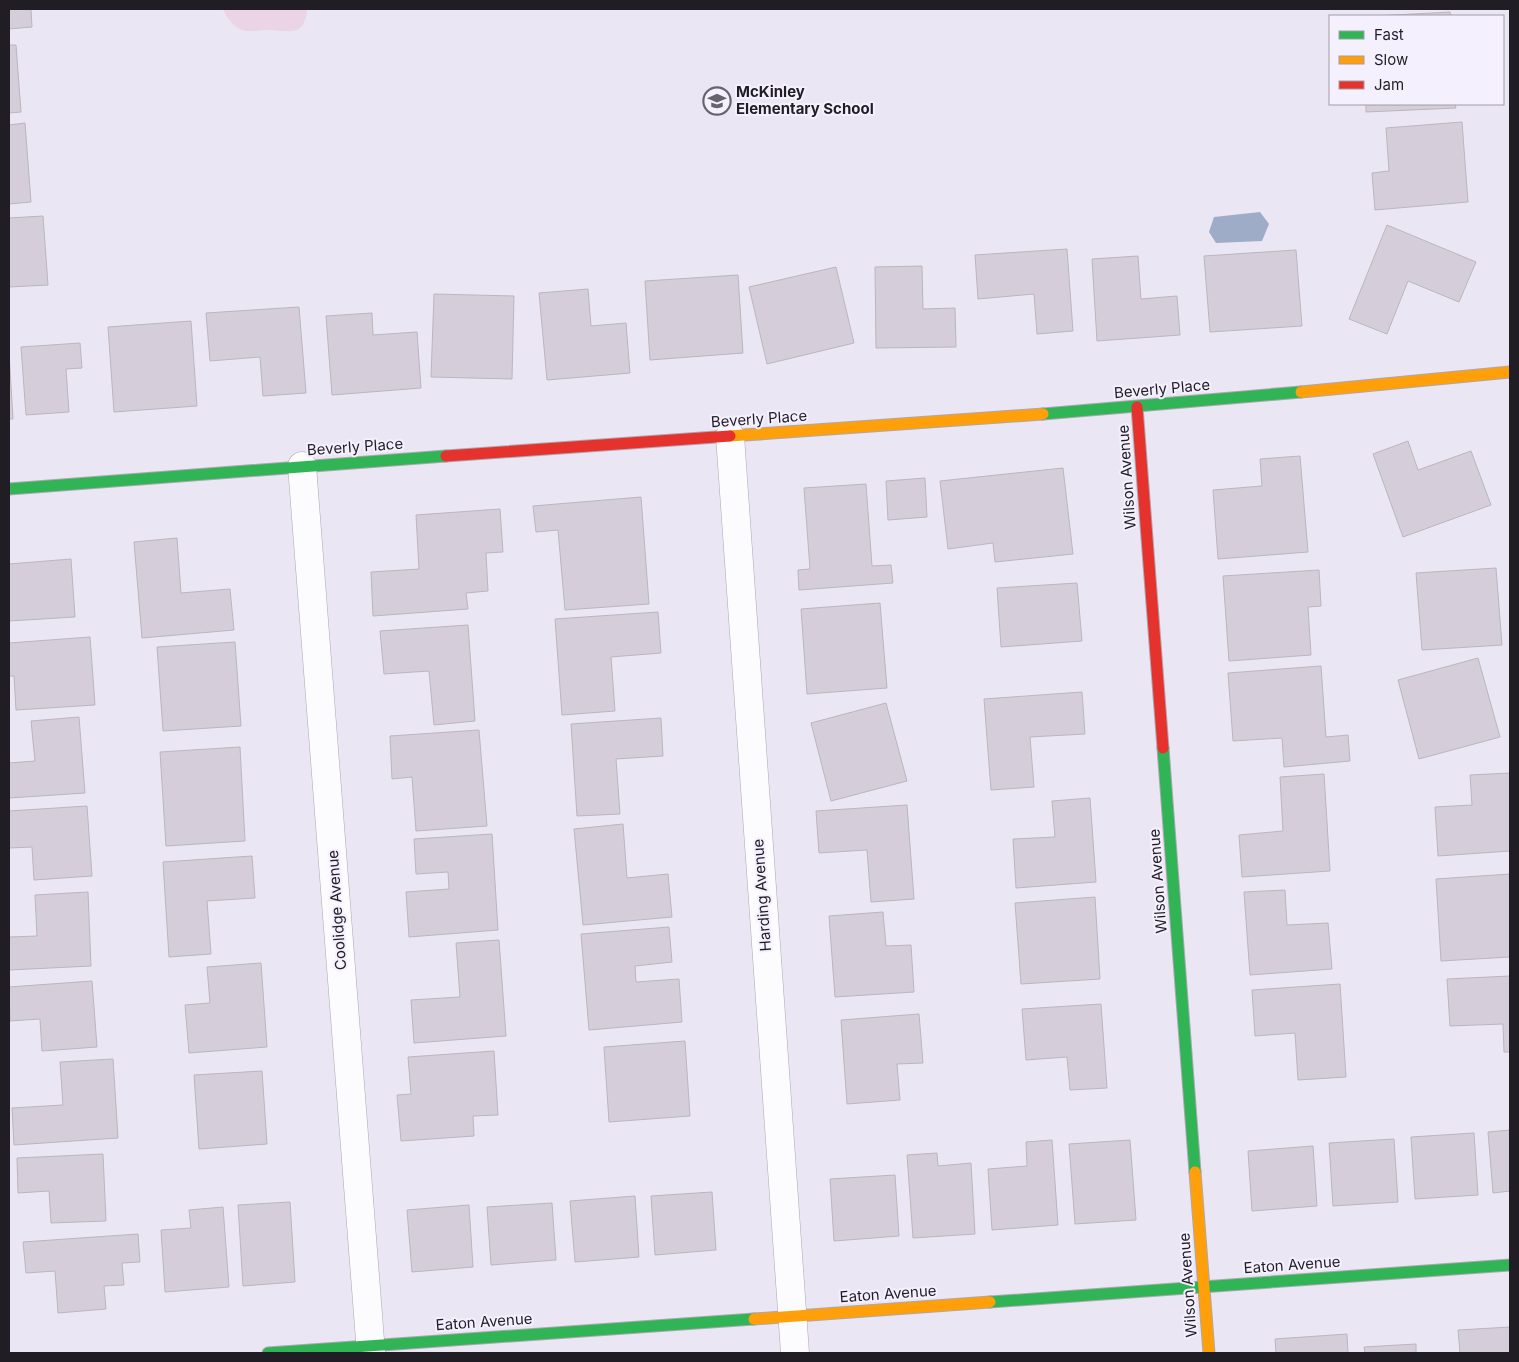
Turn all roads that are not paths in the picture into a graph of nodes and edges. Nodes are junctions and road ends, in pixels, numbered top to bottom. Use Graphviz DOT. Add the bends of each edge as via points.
graph roads {
  1 [pos="1510,372"];
  2 [pos="1137,407"];
  3 [pos="730,436"];
  4 [pos="302,466"];
  5 [pos="9,489"];
  6 [pos="1510,1266"];
  7 [pos="1203,1286"];
  8 [pos="792,1315"];
  9 [pos="371,1349"];
  10 [pos="268,1353"];
  11 [pos="795,1353"];
  12 [pos="1209,1353"];
  1 -- 2 [label="street, Beverly Place"];
  2 -- 3 [label="street, Beverly Place"];
  2 -- 7 [label="street, Wilson Avenue"];
  3 -- 4 [label="street, Beverly Place"];
  3 -- 8 [label="street, Harding Avenue"];
  4 -- 5 [label="street, Beverly Place"];
  4 -- 9 [label="street, Coolidge Avenue"];
  6 -- 7 [label="street, Eaton Avenue"];
  7 -- 8 [label="street, Eaton Avenue"];
  7 -- 12 [label="street, Wilson Avenue"];
  8 -- 9 [label="street, Eaton Avenue"];
  8 -- 11 [label="street, Harding Avenue"];
  9 -- 10 [label="street, Eaton Avenue"];
}
